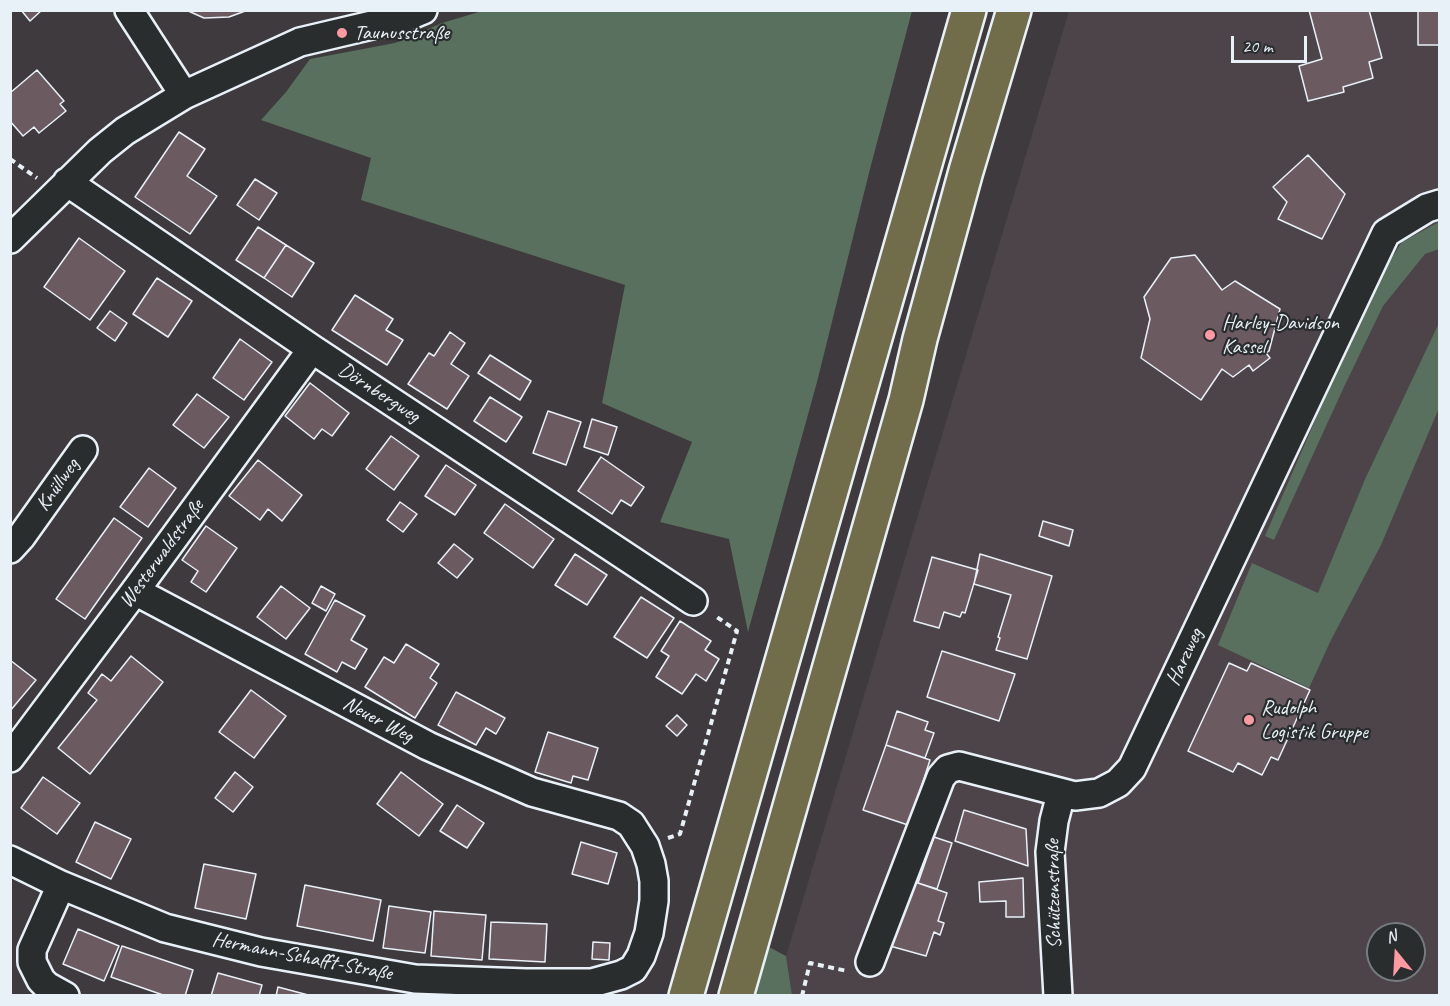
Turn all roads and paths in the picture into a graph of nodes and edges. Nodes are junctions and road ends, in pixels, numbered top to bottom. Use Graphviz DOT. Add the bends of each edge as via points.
graph roads {
  1 [pos="129,10"];
  2 [pos="423,10"];
  3 [pos="969,10"];
  4 [pos="1014,10"];
  5 [pos="184,95"];
  6 [pos="10,159"];
  7 [pos="62,187"];
  8 [pos="1440,204"];
  9 [pos="10,239"];
  10 [pos="312,349"];
  11 [pos="83,450"];
  12 [pos="10,549"];
  13 [pos="135,591"];
  14 [pos="693,601"];
  15 [pos="10,758"];
  16 [pos="1061,794"];
  17 [pos="638,835"];
  18 [pos="10,860"];
  19 [pos="61,885"];
  20 [pos="870,962"];
  21 [pos="65,996"];
  22 [pos="686,996"];
  23 [pos="736,996"];
  24 [pos="802,996"];
  25 [pos="1058,996"];
  1 -- 5 [label="street"];
  2 -- 5 [label="street" via="300,42"];
  3 -- 22 [label="highway"];
  4 -- 23 [label="highway"];
  5 -- 7 [label="street" via="125,131"];
  6 -- 7 [label="path"];
  7 -- 9 [label="street"];
  7 -- 10 [label="street, Dörnbergweg"];
  8 -- 16 [label="street, Harzweg" via="1386,233 1132,768 1118,783 1099,793"];
  10 -- 13 [label="street, Westerwaldstraße"];
  10 -- 14 [label="street, Dörnbergweg"];
  11 -- 12 [label="street, Knüllweg"];
  13 -- 15 [label="street, Westerwaldstraße"];
  13 -- 17 [label="street, Neuer Weg" via="428,746 532,792 620,816"];
  14 -- 17 [label="path" via="737,631 680,834"];
  16 -- 20 [label="street, Harzweg" via="959,766 948,770 941,777"];
  16 -- 25 [label="street, Schützenstraße" via="1050,852"];
  17 -- 19 [label="street, Hermann-Schafft-Straße" via="651,864 654,901 641,956 633,969 621,975 584,984 415,979 261,952 165,928"];
  18 -- 19 [label="street, Hermann-Schafft-Straße"];
  19 -- 21 [label="street" via="32,950 32,962 41,980"];
  20 -- 24 [label="path" via="848,971 810,963"];
}
